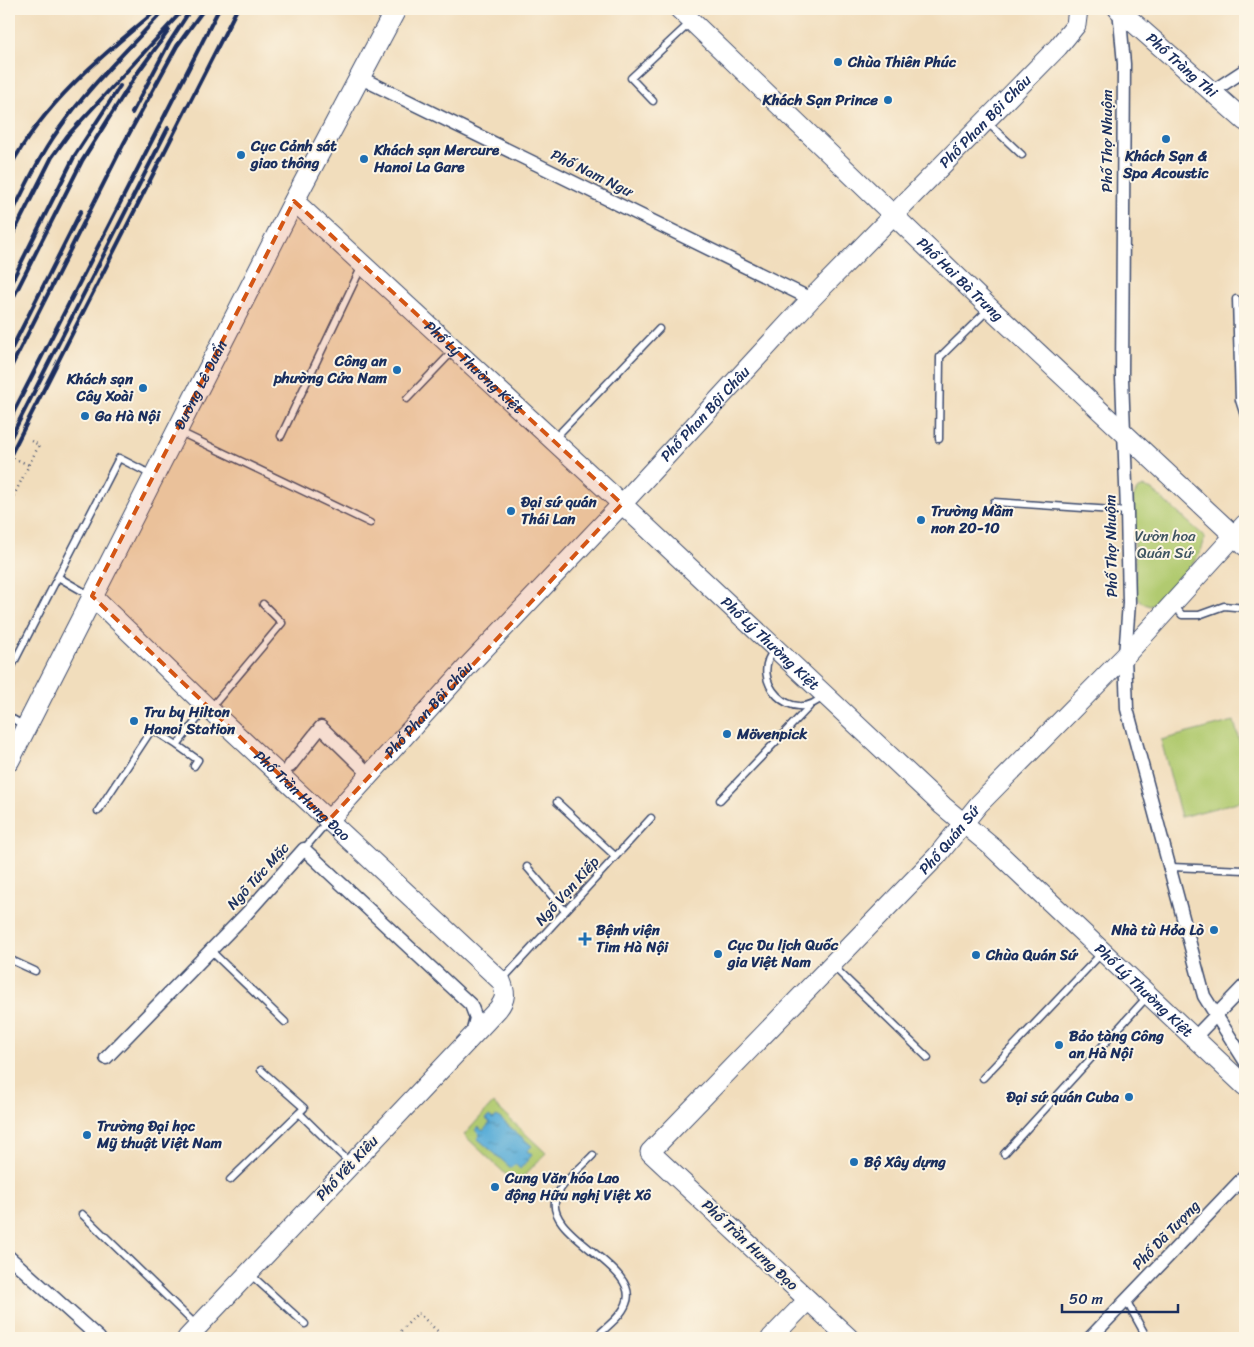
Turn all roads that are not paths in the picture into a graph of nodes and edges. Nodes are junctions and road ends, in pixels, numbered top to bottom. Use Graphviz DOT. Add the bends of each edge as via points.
graph roads {
  1 [pos="396,9"];
  2 [pos="1078,9"];
  3 [pos="1119,10"];
  4 [pos="685,15"];
  5 [pos="1245,70"];
  6 [pos="360,77"];
  7 [pos="1213,91"];
  8 [pos="653,101"];
  9 [pos="986,121"];
  10 [pos="1245,121"];
  11 [pos="1022,156"];
  12 [pos="294,200"];
  13 [pos="893,215"];
  14 [pos="363,264"];
  15 [pos="811,299"];
  16 [pos="1236,299"];
  17 [pos="990,308"];
  18 [pos="659,329"];
  19 [pos="454,350"];
  20 [pos="407,399"];
  21 [pos="1245,419"];
  22 [pos="177,430"];
  23 [pos="1126,433"];
  24 [pos="281,436"];
  25 [pos="939,439"];
  26 [pos="553,440"];
  27 [pos="153,476"];
  28 [pos="994,502"];
  29 [pos="622,504"];
  30 [pos="1127,511"];
  31 [pos="370,523"];
  32 [pos="1242,536"];
  33 [pos="58,577"];
  34 [pos="92,596"];
  35 [pos="263,604"];
  36 [pos="1173,604"];
  37 [pos="1245,608"];
  38 [pos="775,648"];
  39 [pos="1125,656"];
  40 [pos="9,672"];
  41 [pos="817,701"];
  42 [pos="208,708"];
  43 [pos="17,722"];
  44 [pos="177,745"];
  45 [pos="9,761"];
  46 [pos="194,766"];
  47 [pos="290,766"];
  48 [pos="370,774"];
  49 [pos="720,800"];
  50 [pos="557,802"];
  51 [pos="98,811"];
  52 [pos="651,818"];
  53 [pos="328,821"];
  54 [pos="963,824"];
  55 [pos="304,849"];
  56 [pos="615,856"];
  57 [pos="527,867"];
  58 [pos="1171,867"];
  59 [pos="1245,870"];
  60 [pos="565,911"];
  61 [pos="210,950"];
  62 [pos="1102,953"];
  63 [pos="9,959"];
  64 [pos="832,965"];
  65 [pos="35,971"];
  66 [pos="1245,985"];
  67 [pos="503,989"];
  68 [pos="1148,996"];
  69 [pos="1216,1015"];
  70 [pos="285,1022"];
  71 [pos="1195,1037"];
  72 [pos="468,1040"];
  73 [pos="106,1058"];
  74 [pos="928,1058"];
  75 [pos="1245,1061"];
  76 [pos="261,1070"];
  77 [pos="983,1078"];
  78 [pos="1245,1086"];
  79 [pos="299,1113"];
  80 [pos="650,1152"];
  81 [pos="1004,1154"];
  82 [pos="593,1155"];
  83 [pos="351,1164"];
  84 [pos="1245,1176"];
  85 [pos="230,1180"];
  86 [pos="82,1214"];
  87 [pos="9,1257"];
  88 [pos="249,1274"];
  89 [pos="808,1300"];
  90 [pos="1126,1300"];
  91 [pos="305,1324"];
  92 [pos="193,1332"];
  93 [pos="99,1338"];
  94 [pos="595,1338"];
  95 [pos="771,1338"];
  96 [pos="849,1338"];
  97 [pos="1090,1338"];
  98 [pos="1147,1338"];
  1 -- 6 [label="main road, Đường Lê Duẩn"];
  2 -- 9 [label="street, Phố Phan Bội Châu" via="1076,25 1066,38"];
  3 -- 7 [label="street, Phố Tràng Thi"];
  3 -- 23 [label="street, Phố Thợ Nhuộm" via="1124,64 1122,378"];
  4 -- 8 [label="lane" via="631,78"];
  4 -- 13 [label="street, Phố Hai Bà Trưng"];
  5 -- 7 [label="street"];
  6 -- 12 [label="main road, Đường Lê Duẩn"];
  6 -- 15 [label="street, Phố Nam Ngư"];
  7 -- 10 [label="street, Phố Tràng Thi"];
  9 -- 11 [label="lane"];
  9 -- 13 [label="street, Phố Phan Bội Châu"];
  12 -- 14 [label="street, Phố Lý Thường Kiệt"];
  12 -- 22 [label="main road, Đường Lê Duẩn"];
  13 -- 15 [label="street, Phố Phan Bội Châu"];
  13 -- 17 [label="street, Phố Hai Bà Trưng"];
  14 -- 19 [label="street, Phố Lý Thường Kiệt"];
  14 -- 24 [label="lane"];
  15 -- 29 [label="street, Phố Phan Bội Châu"];
  16 -- 21 [label="lane" via="1239,400"];
  17 -- 23 [label="street, Phố Hai Bà Trưng"];
  17 -- 25 [label="lane" via="940,357"];
  18 -- 26 [label="lane"];
  19 -- 20 [label="lane"];
  19 -- 26 [label="street, Phố Lý Thường Kiệt"];
  22 -- 27 [label="main road, Đường Lê Duẩn"];
  22 -- 31 [label="lane"];
  23 -- 30 [label="street, Phố Thợ Nhuộm"];
  23 -- 32 [label="street, Phố Hai Bà Trưng"];
  26 -- 29 [label="street, Phố Lý Thường Kiệt"];
  27 -- 33 [label="lane" via="119,458"];
  27 -- 34 [label="main road, Đường Lê Duẩn"];
  28 -- 30 [label="lane"];
  29 -- 38 [label="street, Phố Lý Thường Kiệt"];
  29 -- 48 [label="street, Phố Phan Bội Châu"];
  30 -- 39 [label="street, Phố Thợ Nhuộm"];
  32 -- 36 [label="street, Phố Quán Sứ"];
  33 -- 34 [label="lane"];
  33 -- 40 [label="lane"];
  34 -- 42 [label="street, Phố Trần Hưng Đạo"];
  34 -- 43 [label="main road, Đường Lê Duẩn"];
  35 -- 42 [label="lane" via="282,623"];
  36 -- 37 [label="lane" via="1182,615 1200,615 1224,606"];
  36 -- 39 [label="street, Phố Quán Sứ"];
  38 -- 41 [label="street, Phố Lý Thường Kiệt"];
  38 -- 41 [label="lane" via="766,664 769,686 791,706"];
  39 -- 54 [label="street, Phố Quán Sứ"];
  39 -- 58 [label="street, Phố Thợ Nhuộm" via="1127,709"];
  41 -- 49 [label="lane"];
  41 -- 54 [label="street, Phố Lý Thường Kiệt"];
  42 -- 44 [label="lane"];
  42 -- 53 [label="street, Phố Trần Hưng Đạo"];
  43 -- 45 [label="main road, Đường Lê Duẩn"];
  44 -- 46 [label="lane" via="198,760"];
  44 -- 51 [label="lane" via="152,728"];
  47 -- 48 [label="street" via="321,727"];
  48 -- 53 [label="street, Phố Phan Bội Châu"];
  50 -- 56 [label="lane"];
  52 -- 56 [label="lane, Ngõ Vạn Kiếp"];
  53 -- 55 [label="lane, Ngõ Tức Mặc"];
  53 -- 67 [label="street, Phố Trần Hưng Đạo"];
  54 -- 62 [label="street, Phố Lý Thường Kiệt" via="992,847"];
  54 -- 64 [label="street, Phố Quán Sứ" via="937,856"];
  55 -- 61 [label="street, Ngõ Tức Mặc"];
  55 -- 72 [label="street" via="471,1005 476,1018"];
  56 -- 60 [label="lane, Ngõ Vạn Kiếp"];
  57 -- 60 [label="lane"];
  58 -- 59 [label="lane"];
  58 -- 69 [label="street, Phố Thợ Nhuộm" via="1204,996"];
  60 -- 67 [label="lane, Ngõ Vạn Kiếp"];
  61 -- 70 [label="lane"];
  61 -- 73 [label="street, Ngõ Tức Mặc"];
  62 -- 68 [label="street, Phố Lý Thường Kiệt"];
  62 -- 77 [label="lane"];
  63 -- 65 [label="lane"];
  64 -- 74 [label="lane"];
  64 -- 80 [label="street, Phố Quán Sứ"];
  66 -- 69 [label="street"];
  67 -- 72 [label="street, Phố Yết Kiêu" via="498,1010"];
  68 -- 71 [label="street, Phố Lý Thường Kiệt"];
  68 -- 81 [label="lane"];
  69 -- 71 [label="street"];
  69 -- 75 [label="street, Phố Thợ Nhuộm"];
  71 -- 78 [label="street, Phố Lý Thường Kiệt"];
  72 -- 83 [label="street, Phố Yết Kiêu"];
  76 -- 79 [label="lane" via="304,1108"];
  79 -- 83 [label="lane"];
  79 -- 85 [label="lane"];
  80 -- 89 [label="street, Phố Trần Hưng Đạo"];
  82 -- 94 [label="lane" via="561,1188 555,1210 563,1224 621,1278 628,1291 626,1305"];
  83 -- 88 [label="street, Phố Yết Kiêu"];
  84 -- 90 [label="street, Phố Dã Tượng"];
  86 -- 92 [label="lane"];
  87 -- 93 [label="street"];
  88 -- 91 [label="lane"];
  88 -- 92 [label="street, Phố Yết Kiêu"];
  89 -- 95 [label="street"];
  89 -- 96 [label="street, Phố Trần Hưng Đạo"];
  90 -- 97 [label="street, Phố Dã Tượng"];
  90 -- 98 [label="lane"];
}
